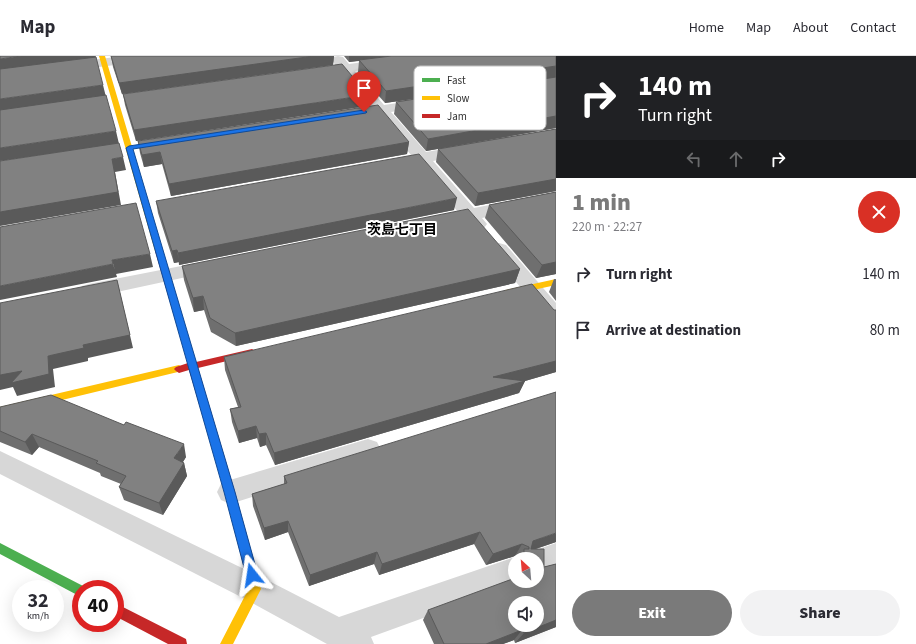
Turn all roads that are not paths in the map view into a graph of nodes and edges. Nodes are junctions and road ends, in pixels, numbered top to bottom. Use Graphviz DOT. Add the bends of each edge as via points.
graph roads {
  1 [pos="155,56"];
  2 [pos="335,56"];
  3 [pos="434,56"];
  4 [pos="103,59"];
  5 [pos="346,68"];
  6 [pos="52,69"];
  7 [pos="300,75"];
  8 [pos="131,98"];
  9 [pos="116,100"];
  10 [pos="100,102"];
  11 [pos="414,104"];
  12 [pos="380,110"];
  13 [pos="341,116"];
  14 [pos="145,145"];
  15 [pos="481,147"];
  16 [pos="129,148"];
  17 [pos="114,150"];
  18 [pos="422,158"];
  19 [pos="375,166"];
  20 [pos="556,197"];
  21 [pos="471,215"];
  22 [pos="424,224"];
  23 [pos="229,263"];
  24 [pos="166,275"];
  25 [pos="556,282"];
  26 [pos="531,287"];
  27 [pos="76,294"];
  28 [pos="500,295"];
  29 [pos="556,317"];
  30 [pos="262,350"];
  31 [pos="193,366"];
  32 [pos="0,411"];
  33 [pos="389,444"];
  34 [pos="0,462"];
  35 [pos="230,492"];
  36 [pos="0,548"];
  37 [pos="556,557"];
  38 [pos="544,561"];
  39 [pos="508,574"];
  40 [pos="72,586"];
  41 [pos="255,589"];
  42 [pos="124,614"];
  43 [pos="348,638"];
  44 [pos="181,644"];
  45 [pos="226,644"];
  1 -- 4 [label="street"];
  2 -- 5 [label="street"];
  3 -- 5 [label="street"];
  4 -- 6 [label="street"];
  4 -- 9 [label="street"];
  5 -- 7 [label="street"];
  5 -- 12 [label="street"];
  8 -- 9 [label="street"];
  9 -- 10 [label="street"];
  9 -- 16 [label="street"];
  11 -- 12 [label="street"];
  12 -- 13 [label="street"];
  12 -- 18 [label="street"];
  14 -- 16 [label="street"];
  15 -- 18 [label="street"];
  16 -- 17 [label="street"];
  16 -- 24 [label="street"];
  18 -- 19 [label="street"];
  18 -- 21 [label="street"];
  20 -- 21 [label="street"];
  21 -- 22 [label="street"];
  21 -- 26 [label="street"];
  23 -- 24 [label="street"];
  24 -- 27 [label="street"];
  24 -- 31 [label="street"];
  25 -- 26 [label="street"];
  26 -- 28 [label="street"];
  26 -- 29 [label="street"];
  30 -- 31 [label="street"];
  31 -- 32 [label="street"];
  31 -- 35 [label="street"];
  33 -- 35 [label="street"];
  34 -- 41 [label="street"];
  35 -- 41 [label="street"];
  36 -- 40 [label="street"];
  37 -- 38 [label="street"];
  39 -- 43 [label="street"];
  41 -- 43 [label="street"];
  41 -- 45 [label="street"];
  42 -- 44 [label="street"];
}
